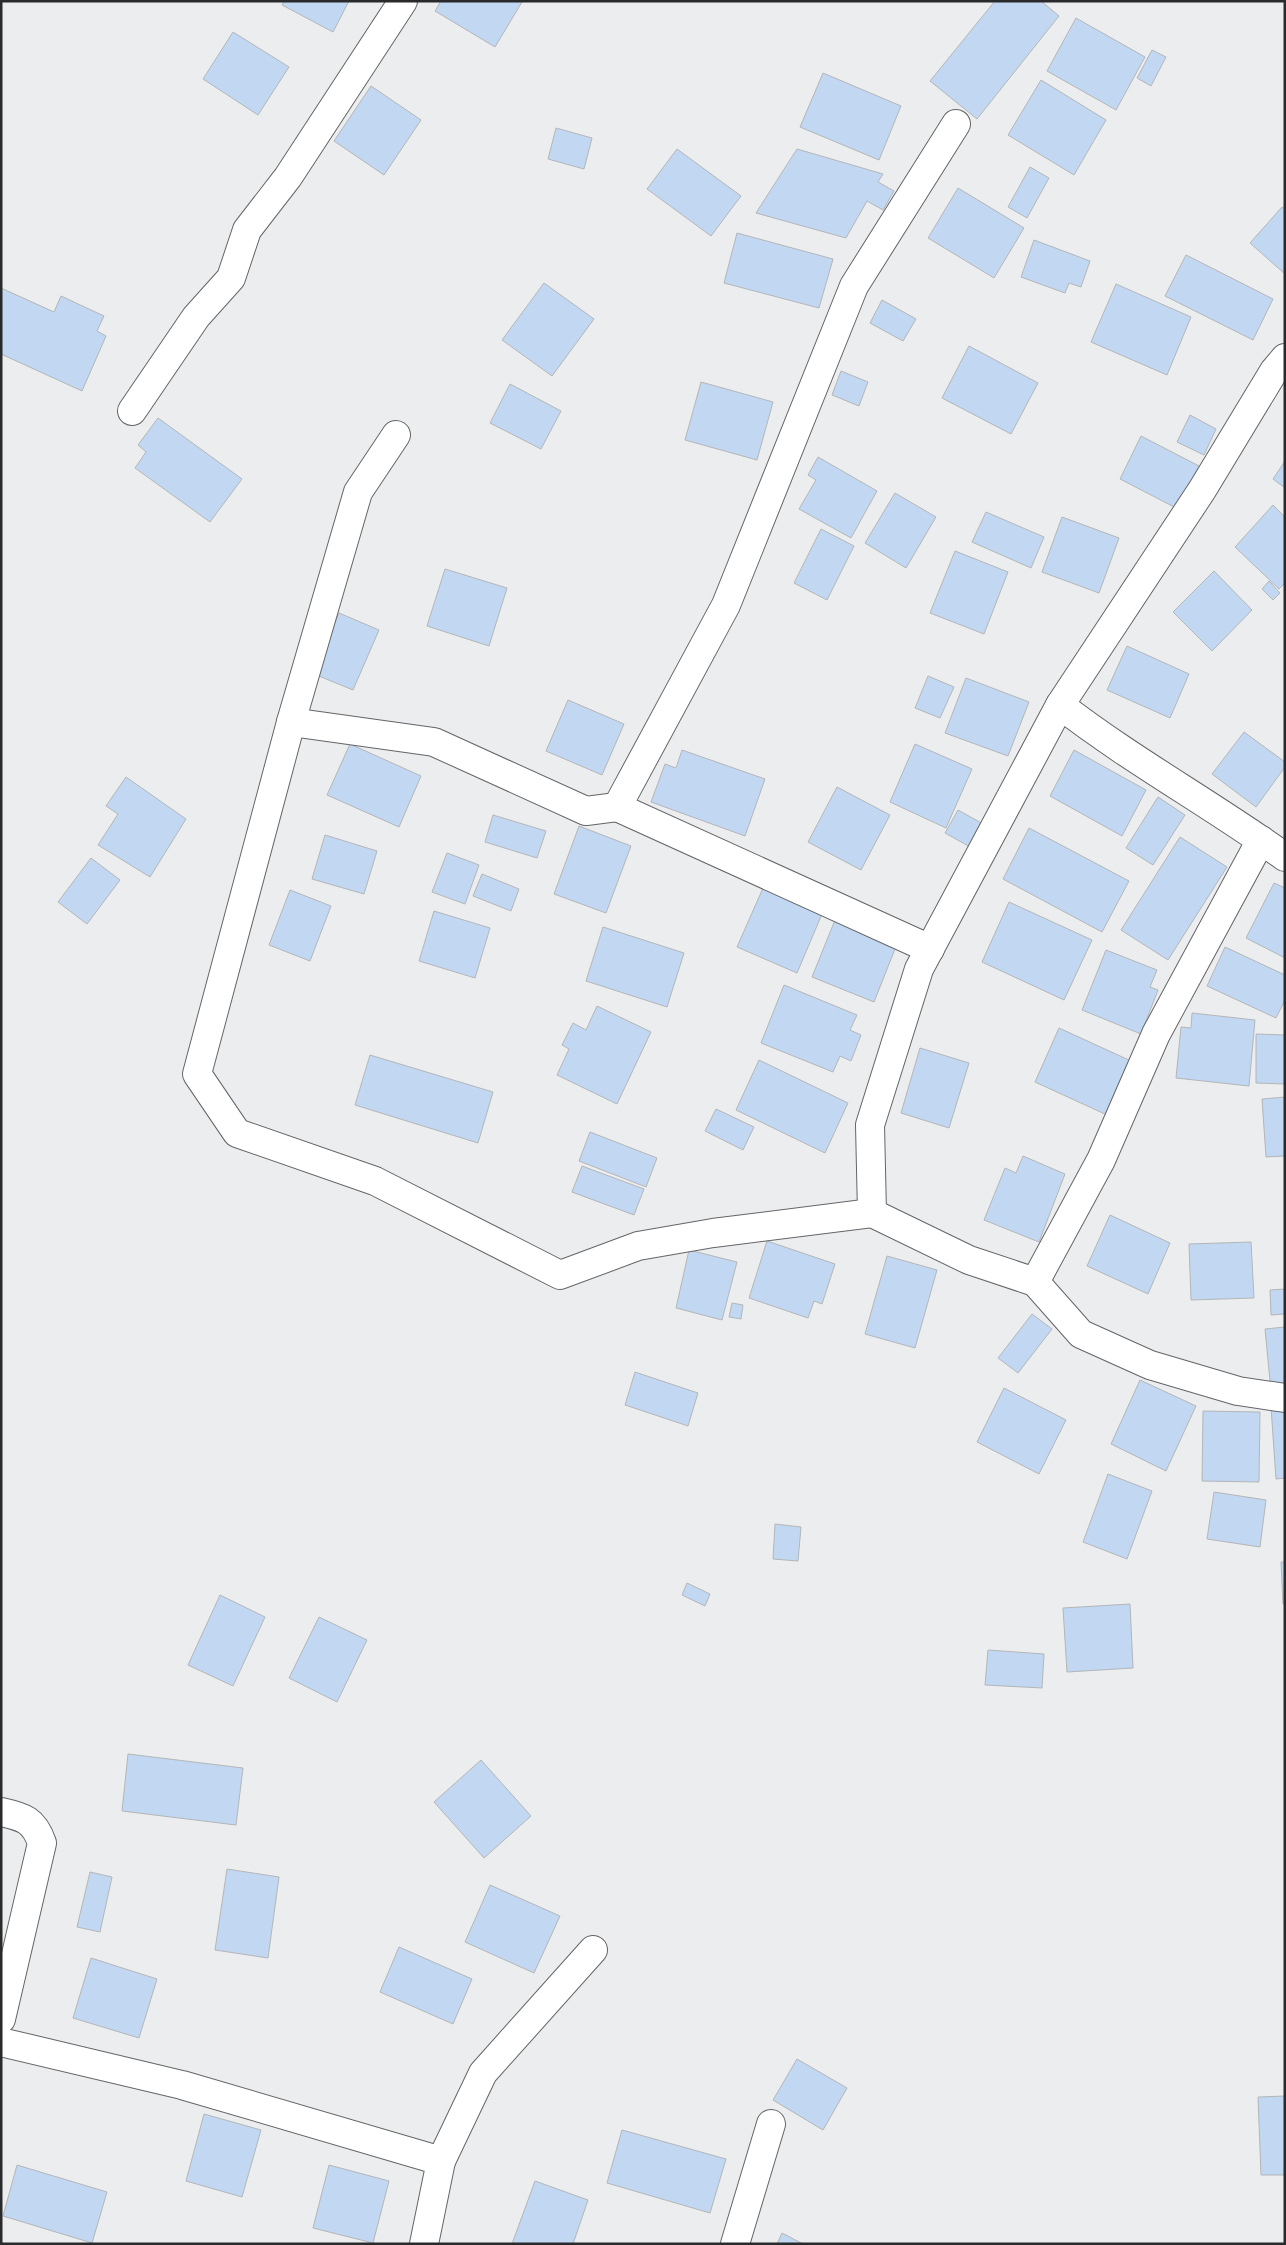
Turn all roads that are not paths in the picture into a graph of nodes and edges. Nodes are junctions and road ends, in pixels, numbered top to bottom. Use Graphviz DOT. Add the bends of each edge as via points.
graph roads {
  1 [pos="402,1"];
  2 [pos="956,124"];
  3 [pos="1285,358"];
  4 [pos="132,411"];
  5 [pos="396,435"];
  6 [pos="1060,705"];
  7 [pos="291,722"];
  8 [pos="618,807"];
  9 [pos="1261,840"];
  10 [pos="1285,857"];
  11 [pos="930,949"];
  12 [pos="872,1212"];
  13 [pos="1035,1282"];
  14 [pos="1285,1398"];
  15 [pos="1,1812"];
  16 [pos="594,1950"];
  17 [pos="1,2019"];
  18 [pos="1,2042"];
  19 [pos="771,2124"];
  20 [pos="441,2161"];
  21 [pos="424,2244"];
  22 [pos="735,2244"];
  1 -- 4 [label="street" via="294,169 247,230 231,278 196,318"];
  2 -- 8 [label="street" via="854,286 726,605"];
  3 -- 6 [label="street"];
  5 -- 7 [label="street" via="358,492"];
  6 -- 9 [label="street" via="1098,735"];
  6 -- 11 [label="street"];
  7 -- 8 [label="street" via="434,742 586,811"];
  7 -- 12 [label="street" via="197,1074 237,1133 375,1181 560,1275 638,1246"];
  8 -- 11 [label="street"];
  9 -- 10 [label="street"];
  9 -- 13 [label="street" via="1156,1034 1101,1160"];
  11 -- 12 [label="street" via="919,969 870,1125"];
  12 -- 13 [label="street" via="969,1260"];
  13 -- 14 [label="street" via="1081,1334 1150,1365 1238,1391"];
  15 -- 17 [label="street" via="20,1816 37,1828 42,1842"];
  16 -- 20 [label="street" via="483,2073"];
  18 -- 20 [label="street" via="182,2085"];
  19 -- 22 [label="street"];
  20 -- 21 [label="street"];
}
